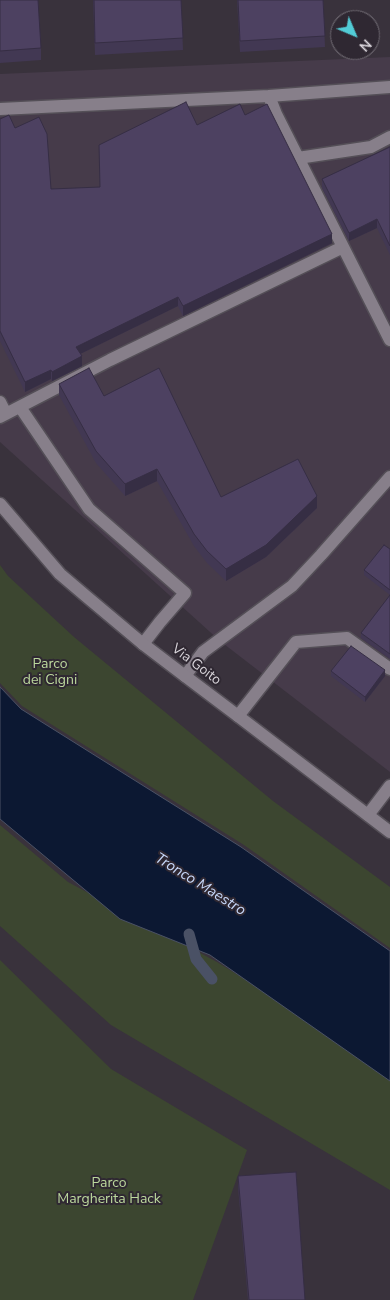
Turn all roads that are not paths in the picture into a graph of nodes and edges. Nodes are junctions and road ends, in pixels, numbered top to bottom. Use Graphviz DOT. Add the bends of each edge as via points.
graph roads {
  1 [pos="390,87"];
  2 [pos="269,96"];
  3 [pos="0,109"];
  4 [pos="390,137"];
  5 [pos="298,158"];
  6 [pos="343,247"];
  7 [pos="390,339"];
  8 [pos="0,402"];
  9 [pos="20,407"];
  10 [pos="3,415"];
  11 [pos="390,477"];
  12 [pos="0,504"];
  13 [pos="143,644"];
  14 [pos="390,669"];
  15 [pos="185,676"];
  16 [pos="238,716"];
  17 [pos="390,786"];
  18 [pos="368,816"];
  19 [pos="390,832"];
  1 -- 2 [label="main road"];
  2 -- 3 [label="main road"];
  2 -- 5 [label="main road"];
  4 -- 5 [label="main road" via="371,147"];
  5 -- 6 [label="main road"];
  6 -- 7 [label="main road"];
  6 -- 9 [label="main road"];
  8 -- 10 [label="main road"];
  9 -- 10 [label="main road"];
  9 -- 13 [label="main road" via="89,509 185,593"];
  11 -- 15 [label="main road" via="292,586 203,652"];
  12 -- 13 [label="main road, Via Goito" via="60,574"];
  13 -- 15 [label="main road, Via Goito"];
  14 -- 16 [label="main road" via="347,638 296,642"];
  15 -- 16 [label="main road, Via Goito"];
  16 -- 18 [label="main road, Via Goito"];
  17 -- 18 [label="main road"];
  18 -- 19 [label="main road, Via Goito"];
}
